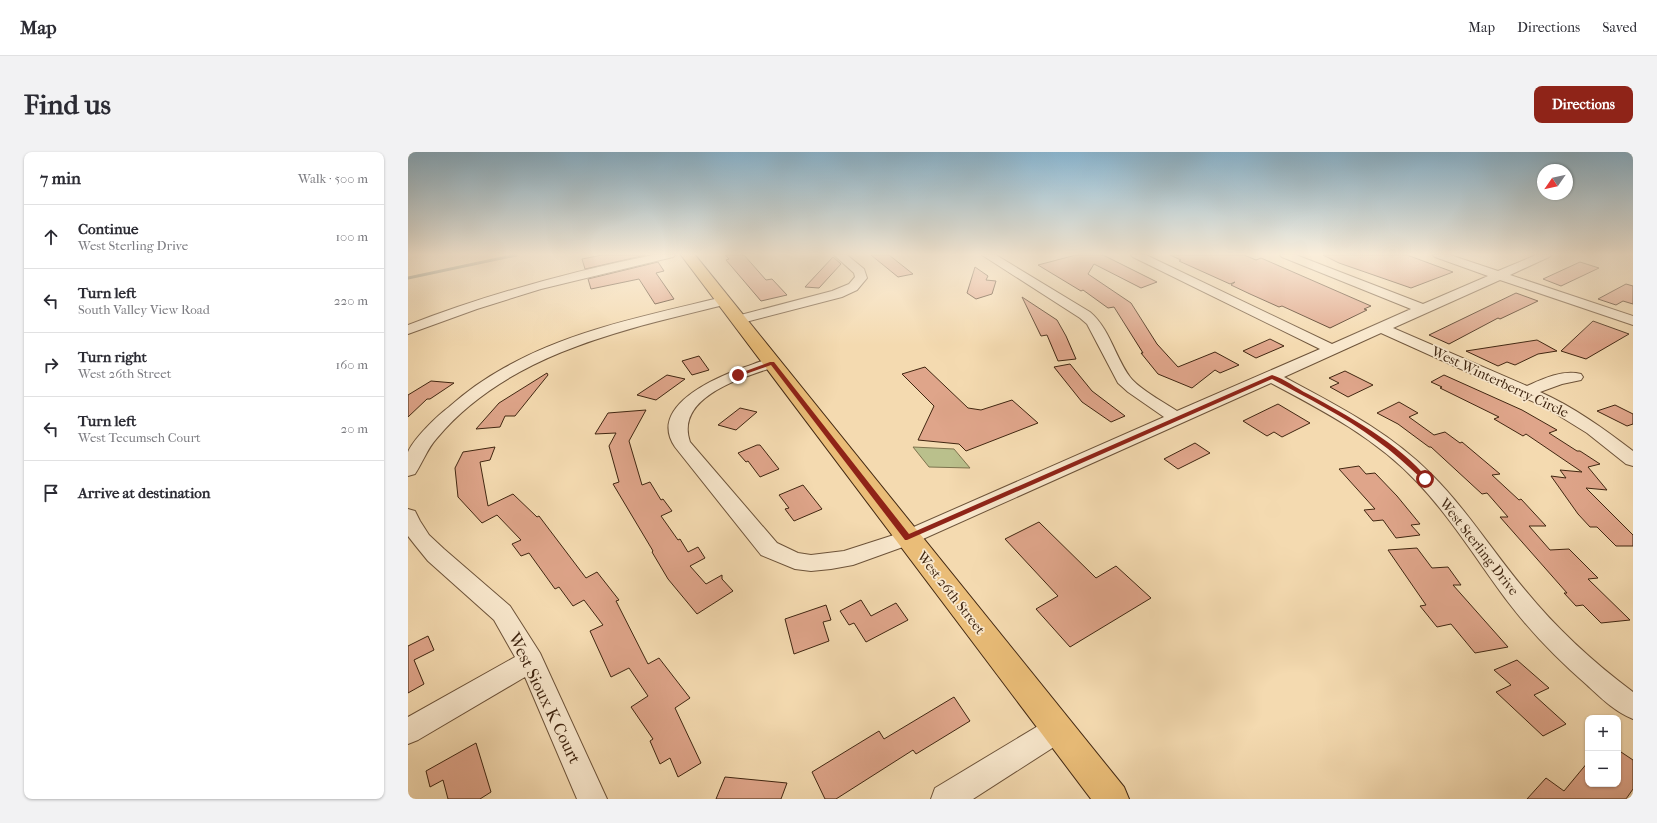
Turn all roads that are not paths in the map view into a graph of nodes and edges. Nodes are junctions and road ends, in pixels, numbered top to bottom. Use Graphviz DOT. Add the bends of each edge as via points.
graph roads {
  1 [pos="536,285"];
  2 [pos="712,285"];
  3 [pos="855,285"];
  4 [pos="1037,285"];
  5 [pos="1200,285"];
  6 [pos="1363,285"];
  7 [pos="1476,285"];
  8 [pos="1529,285"];
  9 [pos="1423,309"];
  10 [pos="731,310"];
  11 [pos="1633,321"];
  12 [pos="1381,328"];
  13 [pos="408,330"];
  14 [pos="1332,349"];
  15 [pos="772,363"];
  16 [pos="1272,377"];
  17 [pos="1575,377"];
  18 [pos="1527,393"];
  19 [pos="1176,418"];
  20 [pos="1633,460"];
  21 [pos="408,470"];
  22 [pos="408,516"];
  23 [pos="907,538"];
  24 [pos="531,661"];
  25 [pos="1633,707"];
  26 [pos="1058,729"];
  27 [pos="408,731"];
  28 [pos="592,799"];
  29 [pos="946,799"];
  30 [pos="1112,799"];
  1 -- 13 [label="street" via="475,304"];
  2 -- 10 [label="main road, West 26th Street"];
  3 -- 10 [label="street" via="837,294"];
  4 -- 19 [label="street" via="1093,322 1124,380"];
  5 -- 14 [label="street"];
  6 -- 9 [label="street"];
  7 -- 9 [label="street"];
  8 -- 11 [label="street"];
  9 -- 12 [label="street"];
  10 -- 15 [label="main road, West 26th Street"];
  10 -- 21 [label="street" via="604,331 542,355 510,371 460,405 436,428"];
  12 -- 14 [label="street"];
  12 -- 18 [label="street, West Winterberry Circle"];
  14 -- 16 [label="street"];
  15 -- 23 [label="main road, West 26th Street"];
  15 -- 23 [label="street" via="719,382 687,406 681,414 678,433 681,443 696,463 769,549 795,561 811,563 845,559"];
  16 -- 19 [label="street"];
  16 -- 25 [label="street, West Sterling Drive" via="1334,410 1402,457 1445,501 1530,613 1598,679"];
  17 -- 18 [label="street" via="1545,383"];
  18 -- 20 [label="street, West Winterberry Circle" via="1570,414"];
  19 -- 23 [label="street"];
  22 -- 24 [label="street, West Sioux K Court" via="422,540 436,555 502,613"];
  23 -- 26 [label="main road, West 26th Street"];
  24 -- 27 [label="street"];
  24 -- 28 [label="street, West Sioux K Court"];
  26 -- 29 [label="street"];
  26 -- 30 [label="main road, West 26th Street"];
}
